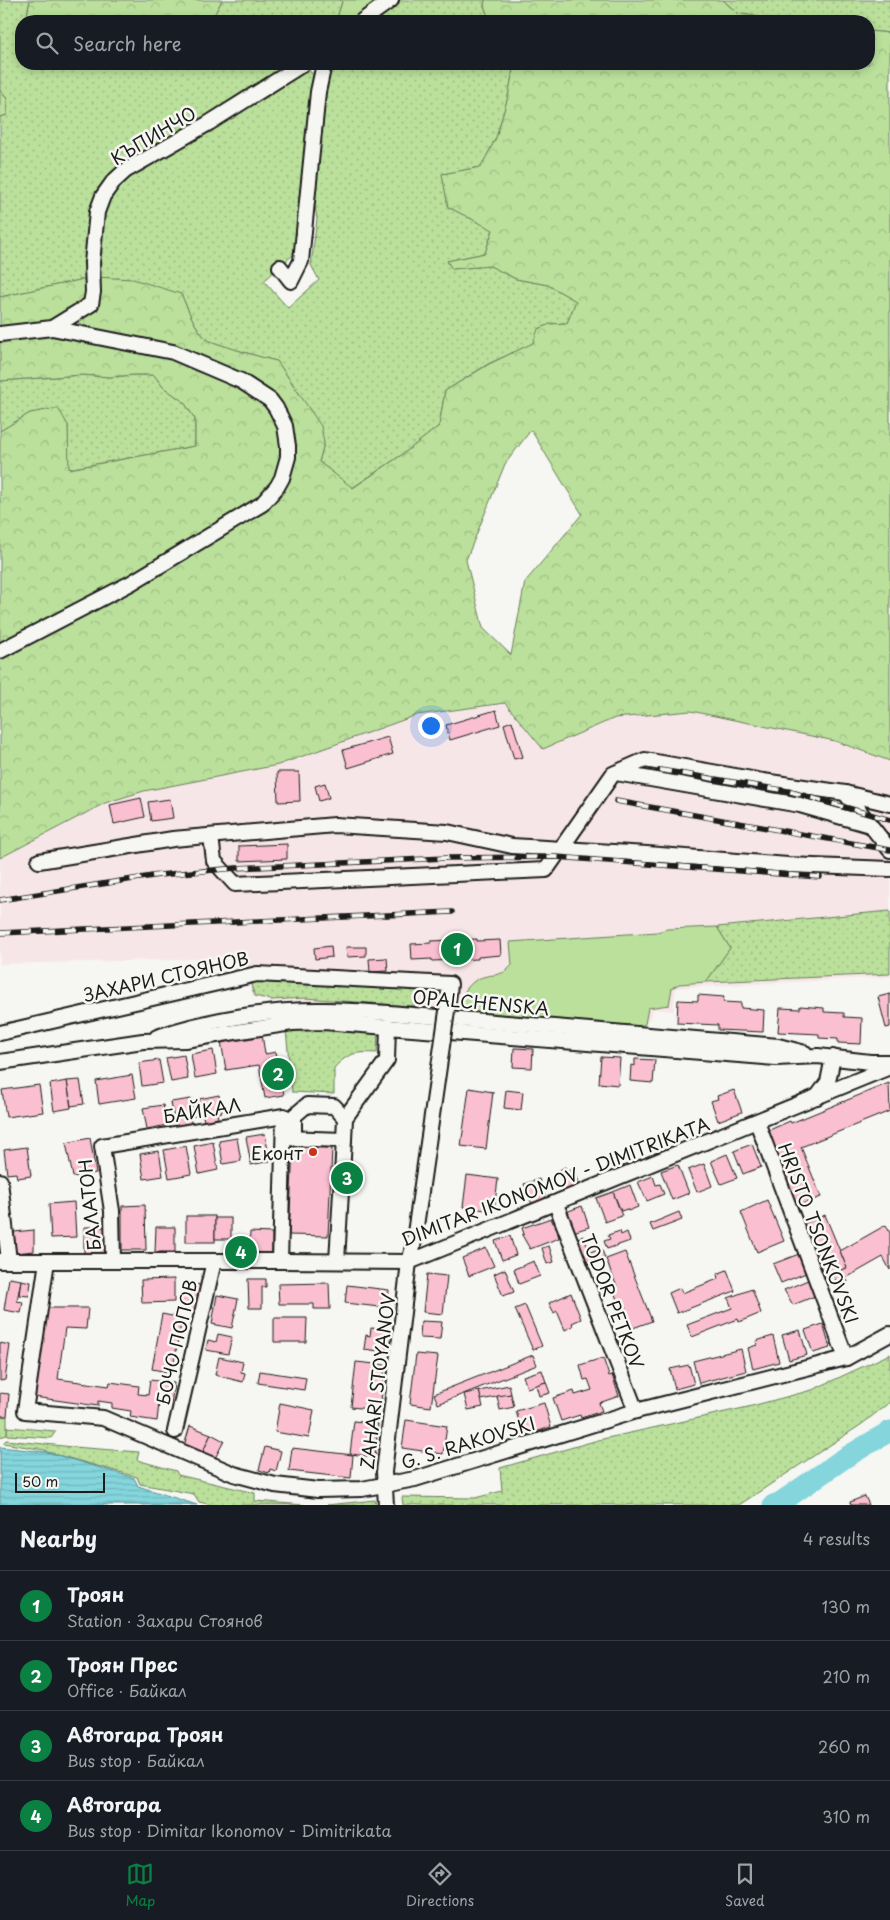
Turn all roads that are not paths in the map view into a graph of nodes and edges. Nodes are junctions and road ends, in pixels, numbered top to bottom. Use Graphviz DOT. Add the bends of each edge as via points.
graph roads {
  1 [pos="391,0"];
  2 [pos="370,15"];
  3 [pos="293,70"];
  4 [pos="323,71"];
  5 [pos="280,266"];
  6 [pos="52,328"];
  7 [pos="0,334"];
  8 [pos="0,651"];
  9 [pos="616,773"];
  10 [pos="845,793"];
  11 [pos="890,804"];
  12 [pos="870,825"];
  13 [pos="210,836"];
  14 [pos="560,849"];
  15 [pos="890,850"];
  16 [pos="39,861"];
  17 [pos="890,869"];
  18 [pos="388,1026"];
  19 [pos="0,1033"];
  20 [pos="143,1041"];
  21 [pos="818,1056"];
  22 [pos="833,1057"];
  23 [pos="0,1062"];
  24 [pos="890,1062"];
  25 [pos="890,1067"];
  26 [pos="817,1097"];
  27 [pos="345,1118"];
  28 [pos="757,1122"];
  29 [pos="289,1138"];
  30 [pos="344,1140"];
  31 [pos="102,1146"];
  32 [pos="0,1180"];
  33 [pos="556,1204"];
  34 [pos="280,1260"];
  35 [pos="47,1261"];
  36 [pos="113,1261"];
  37 [pos="214,1261"];
  38 [pos="337,1261"];
  39 [pos="5,1262"];
  40 [pos="410,1262"];
  41 [pos="890,1334"];
  42 [pos="846,1358"];
  43 [pos="636,1411"];
  44 [pos="175,1431"];
  45 [pos="385,1496"];
  1 -- 2 [label="street"];
  3 -- 6 [label="street, КЪПИНЧО" via="209,124 125,170 113,182 100,204 96,221 92,300 88,308"];
  4 -- 5 [label="street" via="318,92 301,261 291,281"];
  6 -- 7 [label="street, КЪПИНЧО"];
  6 -- 8 [label="street" via="173,352 241,381 261,393 276,408 287,435 288,457 277,487 262,504 131,583"];
  9 -- 10 [label="street" via="645,760"];
  9 -- 12 [label="street" via="800,805"];
  9 -- 14 [label="street" via="612,774"];
  10 -- 11 [label="street"];
  10 -- 12 [label="street"];
  12 -- 15 [label="street"];
  13 -- 14 [label="street" via="335,826 447,832 512,846"];
  13 -- 14 [label="street" via="214,861 235,884 546,870"];
  13 -- 16 [label="street"];
  14 -- 17 [label="street"];
  18 -- 20 [label="street, OPALCHENSKA" via="292,1023 185,1040"];
  18 -- 21 [label="street, OPALCHENSKA" via="776,1058"];
  18 -- 27 [label="street" via="387,1060"];
  19 -- 40 [label="street, ЗАХАРИ СТОЯНОВ, bridge" via="257,974 450,984"];
  20 -- 21 [label="street, OPALCHENSKA" via="184,1027 291,1010 325,1010 778,1046"];
  20 -- 23 [label="street, OPALCHENSKA"];
  21 -- 22 [label="street, OPALCHENSKA"];
  22 -- 24 [label="street"];
  22 -- 26 [label="street" via="828,1082"];
  25 -- 26 [label="street, DIMITAR IKONOMOV - DIMITRIKATA"];
  26 -- 28 [label="street, DIMITAR IKONOMOV - DIMITRIKATA"];
  27 -- 29 [label="street" via="334,1106 307,1105 294,1116"];
  27 -- 30 [label="street"];
  28 -- 33 [label="street, DIMITAR IKONOMOV - DIMITRIKATA"];
  28 -- 42 [label="street, HRISTO TSONKOVSKI"];
  29 -- 30 [label="street"];
  29 -- 31 [label="street, БАЙКАЛ" via="284,1116"];
  29 -- 34 [label="street, БАЙКАЛ"];
  30 -- 38 [label="street"];
  31 -- 36 [label="street, БАЛАТОН" via="112,1210"];
  32 -- 39 [label="street"];
  33 -- 40 [label="street, DIMITAR IKONOMOV - DIMITRIKATA"];
  33 -- 43 [label="street, TODOR PETKOV"];
  34 -- 37 [label="street, DIMITAR IKONOMOV - DIMITRIKATA"];
  34 -- 38 [label="street, DIMITAR IKONOMOV - DIMITRIKATA"];
  35 -- 36 [label="street, DIMITAR IKONOMOV - DIMITRIKATA"];
  35 -- 39 [label="street, DIMITAR IKONOMOV - DIMITRIKATA"];
  35 -- 45 [label="street, G. S. RAKOVSKI" via="25,1411 103,1418 234,1474 275,1485 318,1490 362,1489"];
  36 -- 37 [label="street, DIMITAR IKONOMOV - DIMITRIKATA"];
  37 -- 44 [label="street, БОЧО ПОПОВ"];
  38 -- 40 [label="street, DIMITAR IKONOMOV - DIMITRIKATA"];
  40 -- 45 [label="street, ZAHARI STOYANOV" via="384,1472"];
  41 -- 42 [label="street, G. S. RAKOVSKI"];
  42 -- 43 [label="street, G. S. RAKOVSKI"];
  43 -- 45 [label="street, G. S. RAKOVSKI" via="415,1479"];
}
